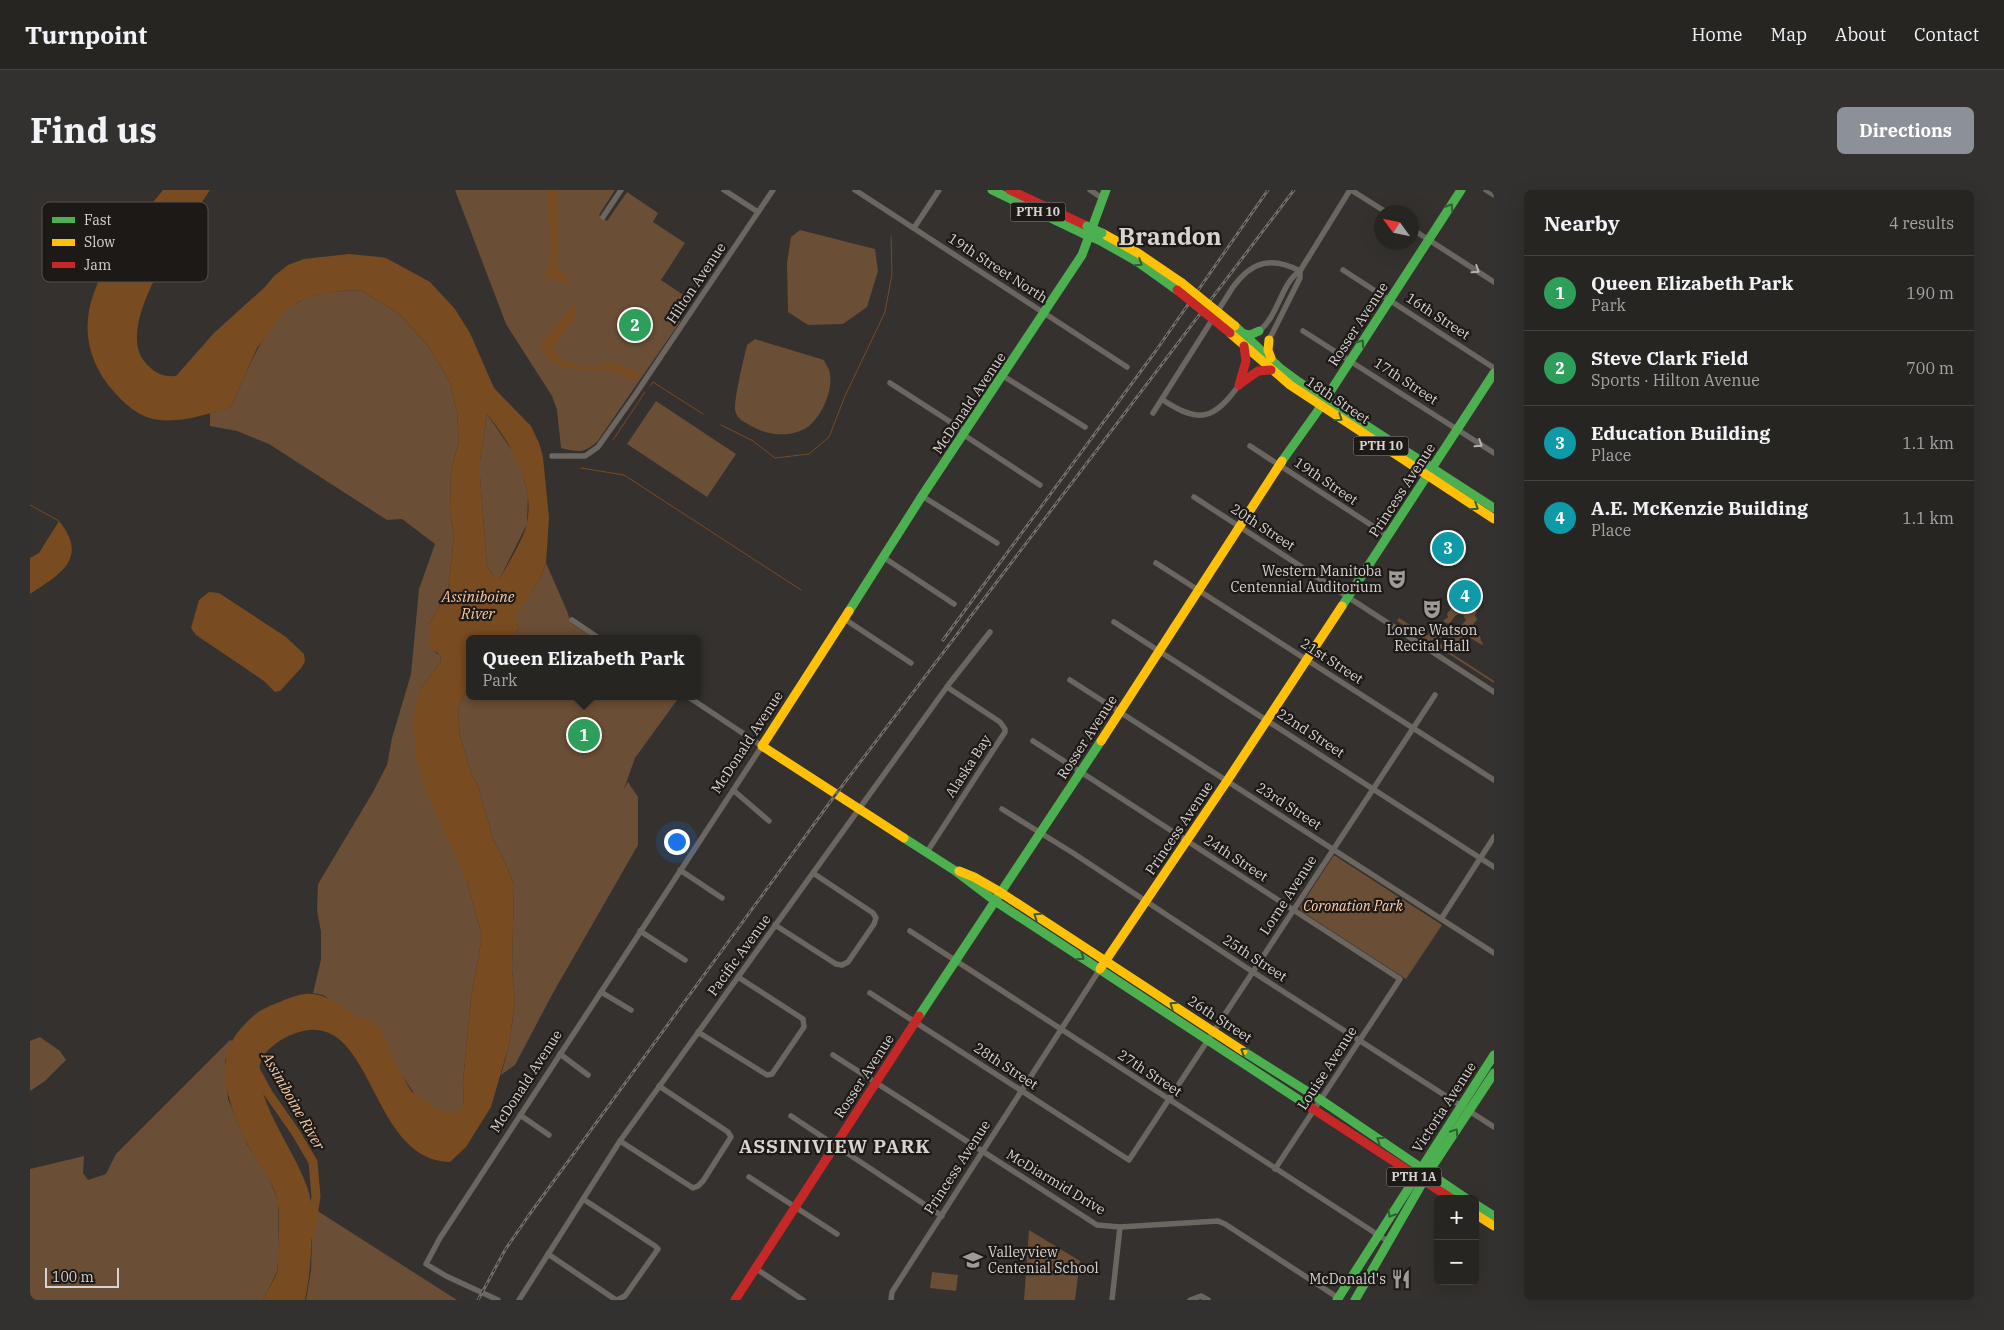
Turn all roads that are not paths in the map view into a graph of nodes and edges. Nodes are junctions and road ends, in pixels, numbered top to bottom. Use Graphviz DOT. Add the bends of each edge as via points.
graph roads {
  1 [pos="621,190"];
  2 [pos="724,190"];
  3 [pos="773,190"];
  4 [pos="855,190"];
  5 [pos="939,190"];
  6 [pos="992,190"];
  7 [pos="1010,190"];
  8 [pos="1090,190"];
  9 [pos="1351,190"];
  10 [pos="1461,190"];
  11 [pos="1486,190"];
  12 [pos="1104,194"];
  13 [pos="1494,196"];
  14 [pos="1375,205"];
  15 [pos="758,212"];
  16 [pos="603,217"];
  17 [pos="914,228"];
  18 [pos="1087,231"];
  19 [pos="1419,233"];
  20 [pos="1429,239"];
  21 [pos="1343,270"];
  22 [pos="1300,271"];
  23 [pos="1494,282"];
  24 [pos="1390,300"];
  25 [pos="1044,313"];
  26 [pos="1233,330"];
  27 [pos="1260,331"];
  28 [pos="1304,331"];
  29 [pos="1244,334"];
  30 [pos="1269,340"];
  31 [pos="1244,346"];
  32 [pos="1350,360"];
  33 [pos="1271,365"];
  34 [pos="1127,367"];
  35 [pos="1494,368"];
  36 [pos="1494,373"];
  37 [pos="1003,376"];
  38 [pos="890,383"];
  39 [pos="1239,385"];
  40 [pos="1163,400"];
  41 [pos="1323,402"];
  42 [pos="1153,413"];
  43 [pos="1085,427"];
  44 [pos="1457,430"];
  45 [pos="965,434"];
  46 [pos="1250,446"];
  47 [pos="1494,453"];
  48 [pos="552,456"];
  49 [pos="1279,465"];
  50 [pos="1430,472"];
  51 [pos="1040,485"];
  52 [pos="922,496"];
  53 [pos="1194,497"];
  54 [pos="1494,508"];
  55 [pos="1494,519"];
  56 [pos="1239,526"];
  57 [pos="1388,536"];
  58 [pos="997,543"];
  59 [pos="883,557"];
  60 [pos="1156,562"];
  61 [pos="1198,589"];
  62 [pos="1348,596"];
  63 [pos="954,604"];
  64 [pos="843,618"];
  65 [pos="572,620"];
  66 [pos="1114,622"];
  67 [pos="990,632"];
  68 [pos="594,635"];
  69 [pos="1160,651"];
  70 [pos="1306,659"];
  71 [pos="911,663"];
  72 [pos="1070,680"];
  73 [pos="947,687"];
  74 [pos="1494,692"];
  75 [pos="1435,695"];
  76 [pos="693,700"];
  77 [pos="1120,712"];
  78 [pos="1267,720"];
  79 [pos="1414,728"];
  80 [pos="1033,741"];
  81 [pos="762,746"];
  82 [pos="1080,772"];
  83 [pos="1494,780"];
  84 [pos="1227,781"];
  85 [pos="1374,789"];
  86 [pos="733,790"];
  87 [pos="859,809"];
  88 [pos="1002,809"];
  89 [pos="769,821"];
  90 [pos="1040,834"];
  91 [pos="1494,837"];
  92 [pos="1187,841"];
  93 [pos="1333,850"];
  94 [pos="926,852"];
  95 [pos="1480,858"];
  96 [pos="1494,867"];
  97 [pos="680,870"];
  98 [pos="954,870"];
  99 [pos="813,873"];
  100 [pos="1000,892"];
  101 [pos="722,898"];
  102 [pos="995,901"];
  103 [pos="1146,901"];
  104 [pos="1293,910"];
  105 [pos="1440,919"];
  106 [pos="775,925"];
  107 [pos="640,931"];
  108 [pos="910,931"];
  109 [pos="1494,953"];
  110 [pos="685,960"];
  111 [pos="955,961"];
  112 [pos="1106,961"];
  113 [pos="1100,969"];
  114 [pos="1252,972"];
  115 [pos="738,977"];
  116 [pos="1400,980"];
  117 [pos="601,992"];
  118 [pos="870,993"];
  119 [pos="631,1010"];
  120 [pos="916,1022"];
  121 [pos="1061,1031"];
  122 [pos="698,1032"];
  123 [pos="1211,1036"];
  124 [pos="1360,1041"];
  125 [pos="560,1054"];
  126 [pos="833,1055"];
  127 [pos="1494,1055"];
  128 [pos="1494,1073"];
  129 [pos="588,1075"];
  130 [pos="876,1083"];
  131 [pos="659,1086"];
  132 [pos="1022,1091"];
  133 [pos="1169,1100"];
  134 [pos="1321,1100"];
  135 [pos="1315,1108"];
  136 [pos="1465,1108"];
  137 [pos="520,1116"];
  138 [pos="790,1116"];
  139 [pos="1494,1127"];
  140 [pos="549,1135"];
  141 [pos="620,1141"];
  142 [pos="835,1146"];
  143 [pos="983,1152"];
  144 [pos="1129,1160"];
  145 [pos="1275,1169"];
  146 [pos="1422,1174"];
  147 [pos="749,1177"];
  148 [pos="1451,1195"];
  149 [pos="582,1199"];
  150 [pos="795,1207"];
  151 [pos="1479,1207"];
  152 [pos="942,1216"];
  153 [pos="1494,1216"];
  154 [pos="1479,1217"];
  155 [pos="1494,1226"];
  156 [pos="1120,1227"];
  157 [pos="837,1234"];
  158 [pos="1378,1235"];
  159 [pos="1389,1242"];
  160 [pos="548,1254"];
  161 [pos="755,1268"];
  162 [pos="1339,1299"];
  163 [pos="498,1300"];
  164 [pos="519,1300"];
  165 [pos="617,1300"];
  166 [pos="735,1300"];
  167 [pos="803,1300"];
  168 [pos="891,1300"];
  169 [pos="1112,1300"];
  170 [pos="1190,1300"];
  171 [pos="1208,1300"];
  172 [pos="1355,1300"];
  1 -- 16 [label="street"];
  2 -- 15 [label="street"];
  3 -- 15 [label="street, Hilton Avenue"];
  4 -- 17 [label="street, 19th Street North"];
  5 -- 17 [label="street"];
  6 -- 18 [label="street, PTH 10"];
  7 -- 18 [label="street, PTH 10"];
  8 -- 12 [label="street"];
  9 -- 14 [label="street"];
  9 -- 22 [label="street"];
  20 -- 10 [label="street, Rosser Avenue, one-way"];
  11 -- 13 [label="street"];
  12 -- 18 [label="street, McDonald Avenue"];
  15 -- 48 [label="street, Hilton Avenue" via="598,447 585,456"];
  17 -- 25 [label="street, 19th Street North"];
  18 -- 25 [label="street, McDonald Avenue" via="1082,255"];
  18 -- 26 [label="street, 18th Street / PTH 10, bridge" via="1180,287"];
  19 -- 20 [label="street"];
  20 -- 23 [label="street, one-way"];
  20 -- 24 [label="street, Rosser Avenue"];
  21 -- 24 [label="street, 16th Street"];
  22 -- 27 [label="street" via="1292,279 1272,318"];
  22 -- 30 [label="street" via="1300,278"];
  22 -- 40 [label="street" via="1273,262 1260,264 1247,272 1233,288"];
  32 -- 24 [label="street, Rosser Avenue, one-way"];
  24 -- 35 [label="street, 16th Street"];
  25 -- 34 [label="street, 19th Street North"];
  25 -- 37 [label="street, McDonald Avenue"];
  26 -- 29 [label="street, 18th Street / PTH 10"];
  26 -- 31 [label="street, 18th Street / PTH 10"];
  27 -- 29 [label="street"];
  28 -- 32 [label="street, 17th Street"];
  29 -- 33 [label="street, 18th Street / PTH 10"];
  30 -- 33 [label="street"];
  31 -- 33 [label="street, 18th Street / PTH 10"];
  31 -- 39 [label="street" via="1247,363"];
  32 -- 41 [label="street, Rosser Avenue"];
  32 -- 44 [label="street, 17th Street"];
  33 -- 39 [label="street"];
  33 -- 41 [label="street, 18th Street / PTH 10" via="1290,375"];
  36 -- 44 [label="street, Princess Avenue"];
  37 -- 43 [label="street"];
  37 -- 45 [label="street, McDonald Avenue"];
  38 -- 45 [label="street"];
  39 -- 40 [label="street" via="1225,404 1206,415 1185,413"];
  40 -- 42 [label="street"];
  41 -- 49 [label="street, Rosser Avenue"];
  41 -- 50 [label="street, 18th Street / PTH 10"];
  44 -- 47 [label="street, 17th Street, one-way"];
  44 -- 50 [label="street, Princess Avenue"];
  45 -- 51 [label="street"];
  45 -- 52 [label="street, McDonald Avenue"];
  46 -- 49 [label="street, 19th Street"];
  49 -- 56 [label="street, Rosser Avenue"];
  49 -- 57 [label="street, 19th Street"];
  50 -- 54 [label="street, 18th Street / PTH 10"];
  50 -- 55 [label="street, 18th Street / PTH 10, one-way"];
  50 -- 57 [label="street, Princess Avenue"];
  52 -- 58 [label="street"];
  52 -- 59 [label="street, McDonald Avenue"];
  53 -- 56 [label="street, 20th Street"];
  56 -- 61 [label="street, Rosser Avenue"];
  56 -- 62 [label="street, 20th Street"];
  57 -- 62 [label="street, Princess Avenue"];
  59 -- 63 [label="street"];
  59 -- 64 [label="street, McDonald Avenue"];
  60 -- 61 [label="street, 21st Street"];
  61 -- 69 [label="street, Rosser Avenue"];
  61 -- 70 [label="street, 21st Street"];
  62 -- 70 [label="street, Princess Avenue"];
  62 -- 74 [label="street, 20th Street"];
  64 -- 71 [label="street"];
  64 -- 81 [label="street, McDonald Avenue"];
  65 -- 68 [label="street"];
  66 -- 69 [label="street, 22nd Street"];
  67 -- 73 [label="street, Pacific Avenue"];
  69 -- 77 [label="street, Rosser Avenue"];
  69 -- 78 [label="street, 22nd Street"];
  70 -- 78 [label="street, Princess Avenue"];
  70 -- 79 [label="street, 21st Street"];
  72 -- 77 [label="street, 23rd Street"];
  73 -- 87 [label="street, Pacific Avenue"];
  73 -- 94 [label="street, Alaska Bay" via="1000,722 1005,732"];
  75 -- 79 [label="street, Lorne Avenue"];
  76 -- 81 [label="street"];
  77 -- 82 [label="street, Rosser Avenue"];
  77 -- 84 [label="street, 23rd Street"];
  78 -- 84 [label="street, Princess Avenue"];
  78 -- 85 [label="street, 22nd Street"];
  79 -- 83 [label="street, 21st Street"];
  79 -- 85 [label="street, Lorne Avenue"];
  80 -- 82 [label="street, 24th Street"];
  81 -- 86 [label="street, McDonald Avenue"];
  81 -- 87 [label="street, 26th Street"];
  82 -- 90 [label="street, Rosser Avenue"];
  82 -- 92 [label="street, 24th Street"];
  84 -- 92 [label="street, Princess Avenue"];
  84 -- 93 [label="street, 23rd Street"];
  85 -- 93 [label="street, Lorne Avenue"];
  85 -- 95 [label="street, 22nd Street"];
  86 -- 89 [label="street"];
  86 -- 97 [label="street, McDonald Avenue"];
  87 -- 94 [label="street, 26th Street"];
  87 -- 99 [label="street, Pacific Avenue"];
  88 -- 90 [label="street, 25th Street"];
  90 -- 100 [label="street, Rosser Avenue"];
  90 -- 103 [label="street, 25th Street"];
  91 -- 95 [label="street"];
  92 -- 103 [label="street, Princess Avenue"];
  92 -- 104 [label="street, 24th Street"];
  93 -- 104 [label="street, Lorne Avenue"];
  93 -- 105 [label="street, 23rd Street"];
  94 -- 98 [label="street, 26th Street"];
  95 -- 96 [label="street, 22nd Street"];
  95 -- 105 [label="street"];
  97 -- 101 [label="street"];
  97 -- 107 [label="street, McDonald Avenue"];
  98 -- 100 [label="street, 26th Street"];
  98 -- 102 [label="street, 26th Street"];
  99 -- 106 [label="street, Pacific Avenue"];
  99 -- 106 [label="street" via="874,913 876,918 848,962 836,964"];
  100 -- 102 [label="street, Rosser Avenue"];
  112 -- 100 [label="street, 26th Street, one-way"];
  102 -- 111 [label="street, Rosser Avenue"];
  102 -- 113 [label="street, 26th Street, one-way"];
  103 -- 112 [label="street, Princess Avenue"];
  103 -- 114 [label="street, 25th Street"];
  104 -- 114 [label="street, Lorne Avenue"];
  104 -- 116 [label="street, 24th Street"];
  105 -- 109 [label="street, 23rd Street"];
  106 -- 115 [label="street, Pacific Avenue"];
  107 -- 110 [label="street"];
  107 -- 117 [label="street, McDonald Avenue"];
  108 -- 111 [label="street, 27th Street"];
  111 -- 120 [label="street, Rosser Avenue"];
  111 -- 121 [label="street, 27th Street"];
  112 -- 113 [label="street, Princess Avenue"];
  123 -- 112 [label="street, 26th Street, one-way"];
  113 -- 121 [label="street, Princess Avenue"];
  113 -- 123 [label="street, 26th Street"];
  114 -- 123 [label="street, Lorne Avenue"];
  114 -- 124 [label="street, 25th Street"];
  115 -- 122 [label="street, Pacific Avenue"];
  115 -- 122 [label="street" via="804,1023 772,1074 767,1075"];
  116 -- 124 [label="street, Louise Avenue"];
  117 -- 119 [label="street"];
  117 -- 125 [label="street, McDonald Avenue"];
  118 -- 120 [label="street, 28th Street"];
  120 -- 130 [label="street, Rosser Avenue"];
  120 -- 132 [label="street, 28th Street"];
  121 -- 132 [label="street, Princess Avenue"];
  121 -- 133 [label="street, 27th Street"];
  122 -- 131 [label="street, Pacific Avenue"];
  123 -- 133 [label="street, Lorne Avenue"];
  134 -- 123 [label="street, 26th Street, one-way"];
  123 -- 135 [label="street, 26th Street"];
  124 -- 134 [label="street, Louise Avenue"];
  124 -- 136 [label="street, 25th Street"];
  125 -- 129 [label="street"];
  125 -- 137 [label="street, McDonald Avenue"];
  126 -- 130 [label="street, McDiarmid Drive"];
  127 -- 136 [label="street, Victoria Avenue / PTH 1A"];
  128 -- 136 [label="street, Victoria Avenue / PTH 1A"];
  130 -- 142 [label="street, Rosser Avenue"];
  130 -- 143 [label="street, McDiarmid Drive"];
  131 -- 141 [label="street, Pacific Avenue"];
  131 -- 141 [label="street" via="731,1137 703,1181 693,1188"];
  132 -- 143 [label="street, Princess Avenue"];
  132 -- 144 [label="street, 28th Street"];
  133 -- 144 [label="street, Lorne Avenue"];
  133 -- 145 [label="street, 27th Street"];
  134 -- 135 [label="street, Louise Avenue"];
  146 -- 134 [label="street, 26th Street, one-way"];
  135 -- 145 [label="street, Louise Avenue"];
  135 -- 146 [label="street, 26th Street"];
  136 -- 139 [label="street, 25th Street"];
  136 -- 146 [label="street, Victoria Avenue / PTH 1A"];
  137 -- 140 [label="street"];
  137 -- 163 [label="street, McDonald Avenue" via="426,1264"];
  138 -- 142 [label="street"];
  141 -- 149 [label="street, Pacific Avenue"];
  142 -- 150 [label="street, Rosser Avenue"];
  142 -- 152 [label="street"];
  143 -- 152 [label="street, Princess Avenue"];
  143 -- 156 [label="street, McDiarmid Drive" via="1097,1225"];
  145 -- 158 [label="street, 27th Street"];
  146 -- 148 [label="street, 26th Street"];
  146 -- 158 [label="street, Victoria Avenue / PTH 1A, one-way"];
  146 -- 159 [label="street, Victoria Avenue / PTH 1A"];
  147 -- 150 [label="street"];
  149 -- 160 [label="street, Pacific Avenue"];
  149 -- 165 [label="street" via="658,1249 626,1296"];
  150 -- 157 [label="street"];
  150 -- 161 [label="street, Rosser Avenue"];
  151 -- 153 [label="street"];
  152 -- 168 [label="street, Princess Avenue" via="892,1292"];
  154 -- 155 [label="street"];
  156 -- 162 [label="street, McDiarmid Drive" via="1218,1221"];
  156 -- 169 [label="street"];
  158 -- 159 [label="street, 27th Street"];
  158 -- 162 [label="street, Victoria Avenue / PTH 1A"];
  159 -- 172 [label="street, Victoria Avenue / PTH 1A"];
  160 -- 164 [label="street, Pacific Avenue"];
  160 -- 165 [label="street"];
  161 -- 166 [label="street, Rosser Avenue"];
  161 -- 167 [label="street"];
  170 -- 171 [label="street" via="1201,1296"];
}
